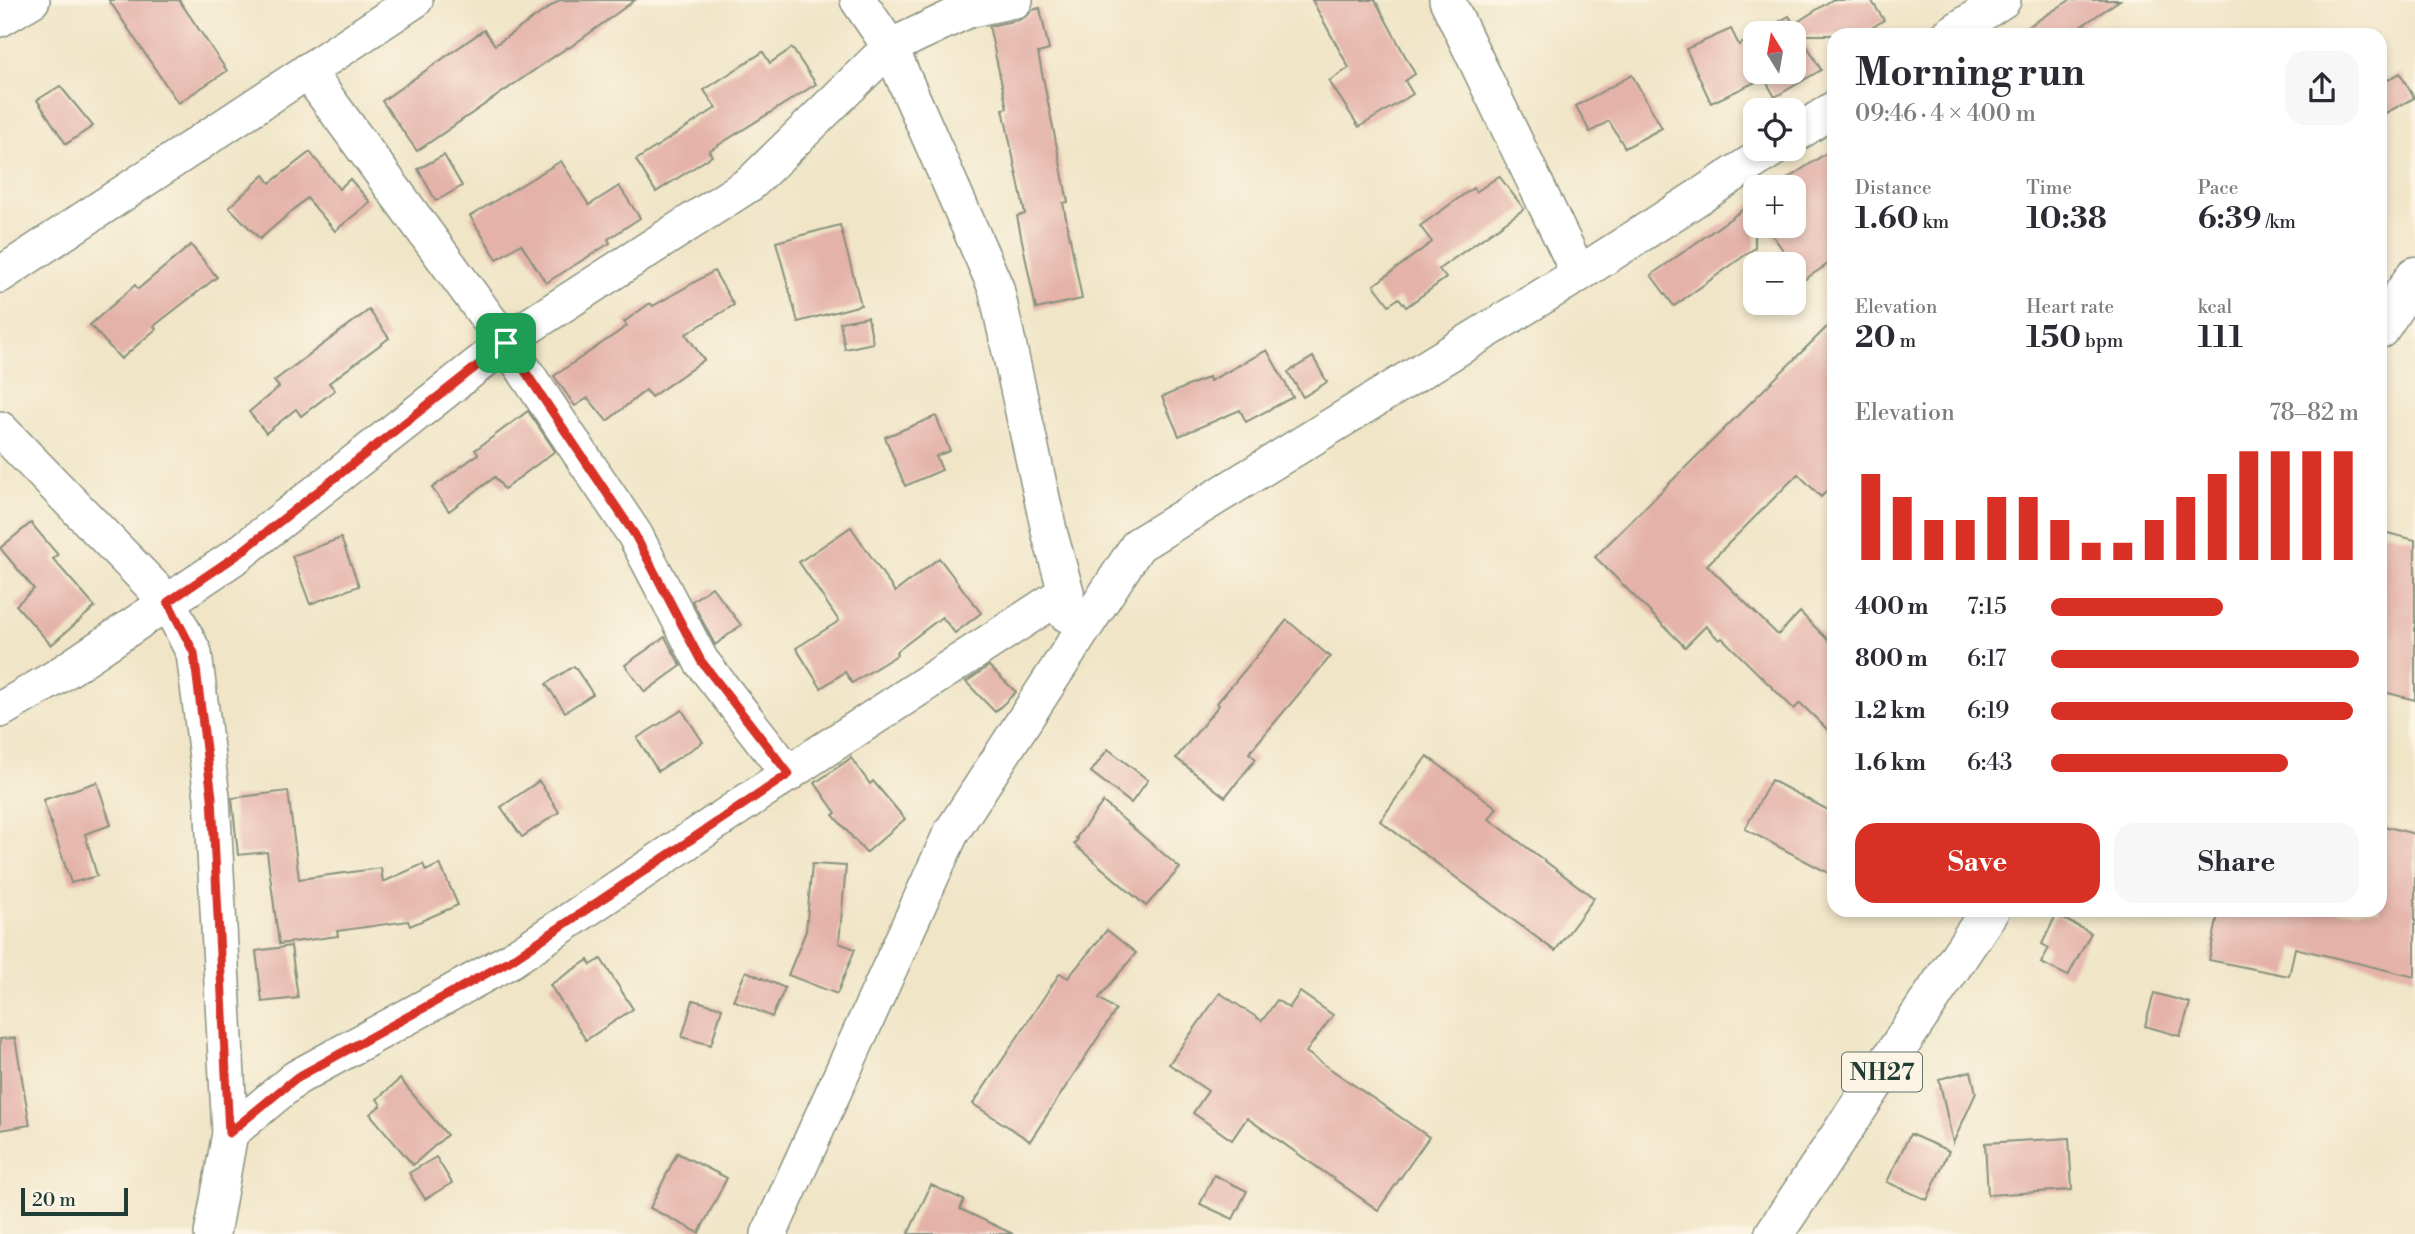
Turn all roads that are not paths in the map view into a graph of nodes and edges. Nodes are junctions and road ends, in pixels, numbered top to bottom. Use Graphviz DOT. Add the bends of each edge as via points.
graph roads {
  1 [pos="32,0"];
  2 [pos="415,0"];
  3 [pos="858,0"];
  4 [pos="1015,0"];
  5 [pos="1447,0"];
  6 [pos="2003,0"];
  7 [pos="0,19"];
  8 [pos="1960,28"];
  9 [pos="890,47"];
  10 [pos="307,71"];
  11 [pos="1827,114"];
  12 [pos="1806,127"];
  13 [pos="1754,161"];
  14 [pos="1579,274"];
  15 [pos="0,275"];
  16 [pos="2415,276"];
  17 [pos="2387,318"];
  18 [pos="506,343"];
  19 [pos="0,429"];
  20 [pos="1066,592"];
  21 [pos="168,602"];
  22 [pos="1065,658"];
  23 [pos="0,710"];
  24 [pos="789,774"];
  25 [pos="1985,917"];
  26 [pos="229,1133"];
  27 [pos="212,1234"];
  28 [pos="769,1234"];
  29 [pos="1774,1234"];
  1 -- 7 [label="street"];
  2 -- 10 [label="street"];
  3 -- 9 [label="street"];
  4 -- 9 [label="street" via="968,10"];
  5 -- 14 [label="street"];
  6 -- 8 [label="street"];
  9 -- 18 [label="street" via="751,183"];
  9 -- 20 [label="street" via="996,288"];
  10 -- 15 [label="street"];
  10 -- 18 [label="street"];
  11 -- 12 [label="street"];
  13 -- 14 [label="street"];
  14 -- 22 [label="street" via="1139,545"];
  16 -- 17 [label="highway"];
  18 -- 21 [label="street" via="236,556"];
  18 -- 24 [label="street" via="635,535 701,661"];
  19 -- 21 [label="street"];
  20 -- 22 [label="street"];
  20 -- 24 [label="street"];
  21 -- 23 [label="street"];
  21 -- 26 [label="street" via="194,653 212,797"];
  22 -- 28 [label="street" via="951,833"];
  24 -- 26 [label="street" via="511,960 296,1078"];
  25 -- 29 [label="highway, NH27"];
  26 -- 27 [label="street"];
}
